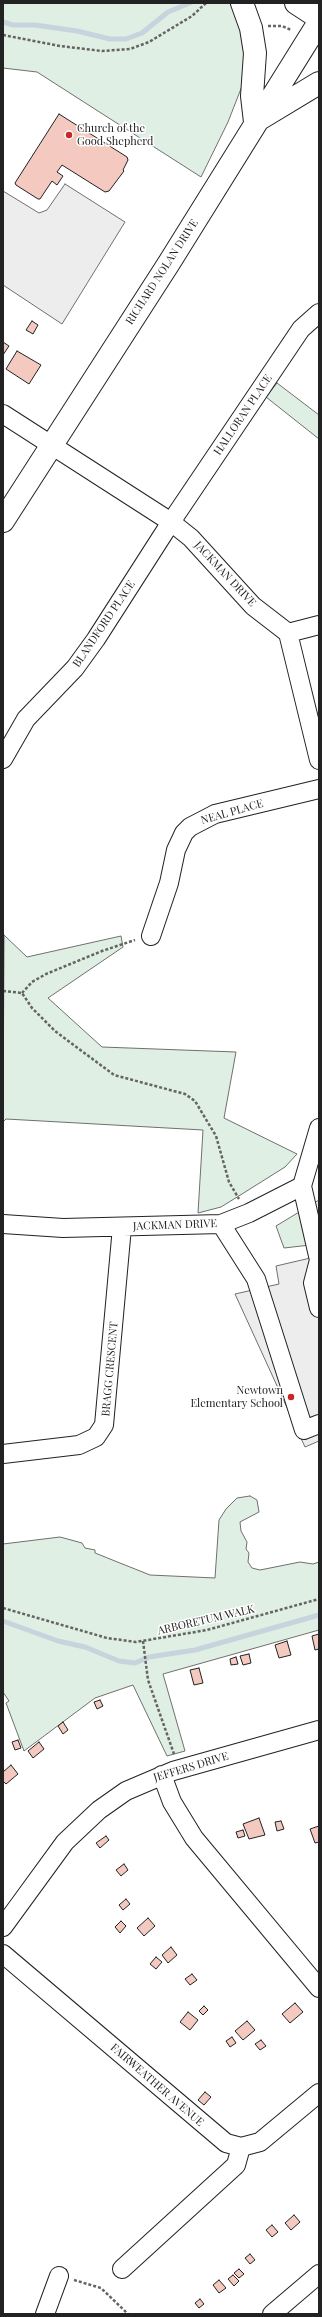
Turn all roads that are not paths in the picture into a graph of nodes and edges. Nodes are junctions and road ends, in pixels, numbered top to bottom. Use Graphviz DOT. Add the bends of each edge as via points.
graph roads {
  1 [pos="242,3"];
  2 [pos="296,3"];
  3 [pos="319,18"];
  4 [pos="319,22"];
  5 [pos="319,83"];
  6 [pos="255,122"];
  7 [pos="319,313"];
  8 [pos="3,414"];
  9 [pos="51,445"];
  10 [pos="3,521"];
  11 [pos="171,522"];
  12 [pos="319,625"];
  13 [pos="288,633"];
  14 [pos="3,759"];
  15 [pos="319,760"];
  16 [pos="319,789"];
  17 [pos="151,936"];
  18 [pos="319,1128"];
  19 [pos="302,1186"];
  20 [pos="3,1224"];
  21 [pos="221,1224"];
  22 [pos="122,1227"];
  23 [pos="319,1260"];
  24 [pos="319,1308"];
  25 [pos="319,1424"];
  26 [pos="3,1454"];
  27 [pos="319,1730"];
  28 [pos="162,1775"];
  29 [pos="3,1926"];
  30 [pos="3,1954"];
  31 [pos="319,1988"];
  32 [pos="319,2093"];
  33 [pos="242,2147"];
  34 [pos="122,2269"];
  35 [pos="319,2274"];
  36 [pos="59,2276"];
  37 [pos="45,2314"];
  38 [pos="272,2314"];
  1 -- 6 [label="main road" via="250,23 255,52 252,96"];
  2 -- 3 [label="main road"];
  4 -- 6 [label="main road, RICHARD NOLAN DRIVE"];
  5 -- 6 [label="main road"];
  6 -- 9 [label="main road, RICHARD NOLAN DRIVE" via="169,263"];
  7 -- 11 [label="street, HALLORAN PLACE" via="301,329"];
  8 -- 9 [label="street, JACKMAN DRIVE"];
  9 -- 10 [label="main road, RICHARD NOLAN DRIVE"];
  9 -- 11 [label="street, JACKMAN DRIVE"];
  11 -- 13 [label="street, JACKMAN DRIVE" via="191,538 253,606"];
  11 -- 14 [label="street, BLANDFORD PLACE" via="85,655 26,719"];
  12 -- 13 [label="street"];
  13 -- 15 [label="street"];
  16 -- 17 [label="street, NEAL PLACE" via="215,814 190,827 184,833 176,850 169,883"];
  18 -- 19 [label="street"];
  19 -- 21 [label="street, JACKMAN DRIVE"];
  19 -- 23 [label="street"];
  20 -- 22 [label="street, JACKMAN DRIVE" via="63,1228"];
  21 -- 22 [label="street, JACKMAN DRIVE"];
  21 -- 25 [label="street" via="256,1280 304,1430"];
  22 -- 26 [label="street, BRAGG CRESCENT" via="104,1425 96,1437 79,1445"];
  23 -- 24 [label="street" via="313,1283"];
  27 -- 28 [label="street, JEFFERS DRIVE"];
  28 -- 29 [label="street, JEFFERS DRIVE" via="138,1785 112,1801 75,1832"];
  28 -- 31 [label="street" via="172,1802 198,1843"];
  30 -- 33 [label="street, FAIRWEATHER AVENUE" via="218,2138"];
  32 -- 33 [label="street" via="265,2138 253,2145"];
  33 -- 34 [label="street" via="236,2165"];
  35 -- 38 [label="street"];
  36 -- 37 [label="street"];
}
